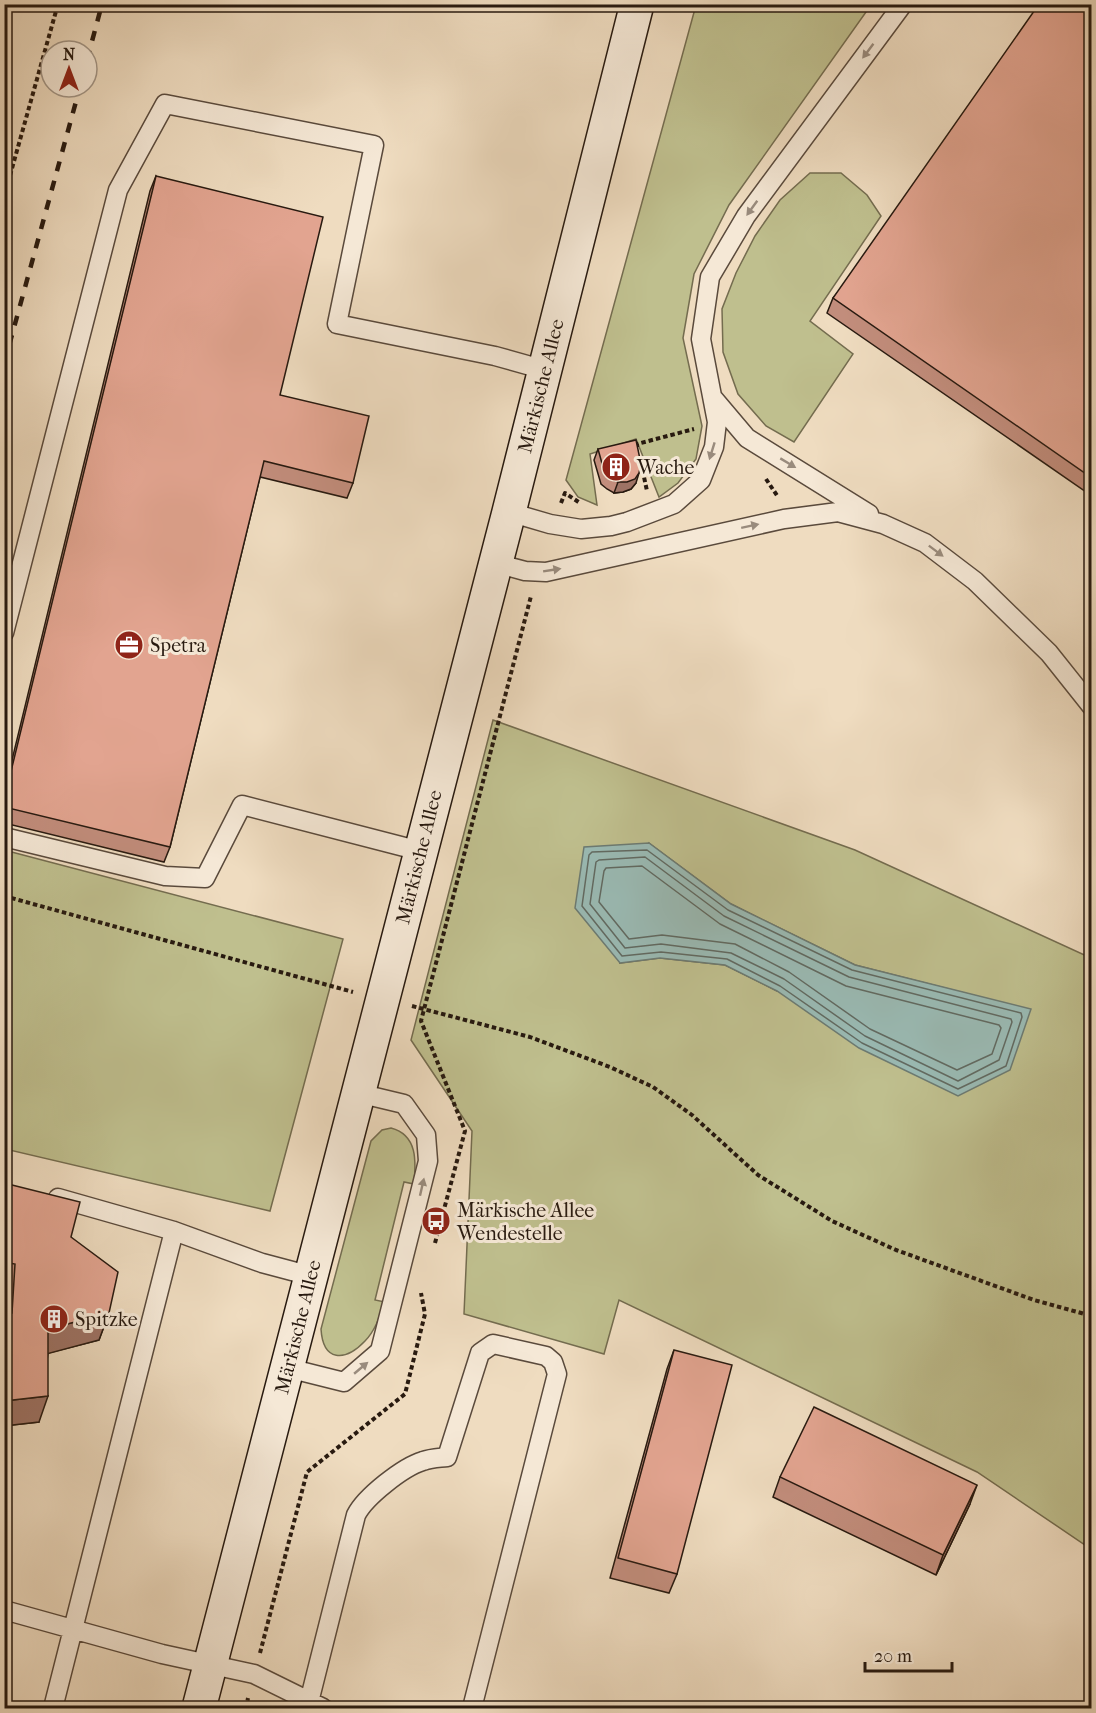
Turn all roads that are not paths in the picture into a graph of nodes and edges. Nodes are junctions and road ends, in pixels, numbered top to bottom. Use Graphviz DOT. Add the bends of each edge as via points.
graph roads {
  1 [pos="637,4"];
  2 [pos="903,4"];
  3 [pos="545,370"];
  4 [pos="713,398"];
  5 [pos="509,512"];
  6 [pos="883,524"];
  7 [pos="495,563"];
  8 [pos="4,633"];
  9 [pos="1092,707"];
  10 [pos="4,837"];
  11 [pos="420,851"];
  12 [pos="358,1093"];
  13 [pos="39,1193"];
  14 [pos="174,1231"];
  15 [pos="311,1276"];
  16 [pos="288,1368"];
  17 [pos="4,1610"];
  18 [pos="73,1628"];
  19 [pos="211,1664"];
  20 [pos="316,1705"];
  21 [pos="53,1708"];
  22 [pos="199,1708"];
  23 [pos="472,1708"];
  1 -- 3 [label="street, Märkische Allee"];
  2 -- 4 [label="lane, one-way" via="746,216 710,277 701,339"];
  3 -- 5 [label="street, Märkische Allee"];
  3 -- 8 [label="lane" via="337,324 374,145 165,104 118,190"];
  4 -- 5 [label="lane, one-way" via="717,422 714,447 702,480 674,504 627,522 581,528"];
  4 -- 6 [label="lane, one-way" via="747,438"];
  5 -- 7 [label="street, Märkische Allee"];
  7 -- 6 [label="lane, one-way" via="546,572 784,519 838,512"];
  6 -- 9 [label="lane, one-way" via="925,543 975,581 1049,653"];
  7 -- 11 [label="street, Märkische Allee"];
  10 -- 11 [label="lane" via="165,876 205,878 242,805"];
  11 -- 12 [label="street, Märkische Allee"];
  12 -- 15 [label="street, Märkische Allee"];
  16 -- 12 [label="lane, one-way" via="344,1382 380,1351 416,1215 428,1161 426,1135 404,1104"];
  13 -- 14 [label="lane"];
  14 -- 15 [label="lane"];
  14 -- 18 [label="lane"];
  15 -- 16 [label="street, Märkische Allee"];
  16 -- 19 [label="street, Märkische Allee"];
  17 -- 18 [label="lane"];
  18 -- 19 [label="lane"];
  18 -- 21 [label="lane"];
  19 -- 20 [label="lane" via="255,1674"];
  19 -- 22 [label="street, Märkische Allee"];
  20 -- 23 [label="lane" via="361,1504 408,1467 447,1457 480,1353 493,1344 546,1356 557,1374"];
}
